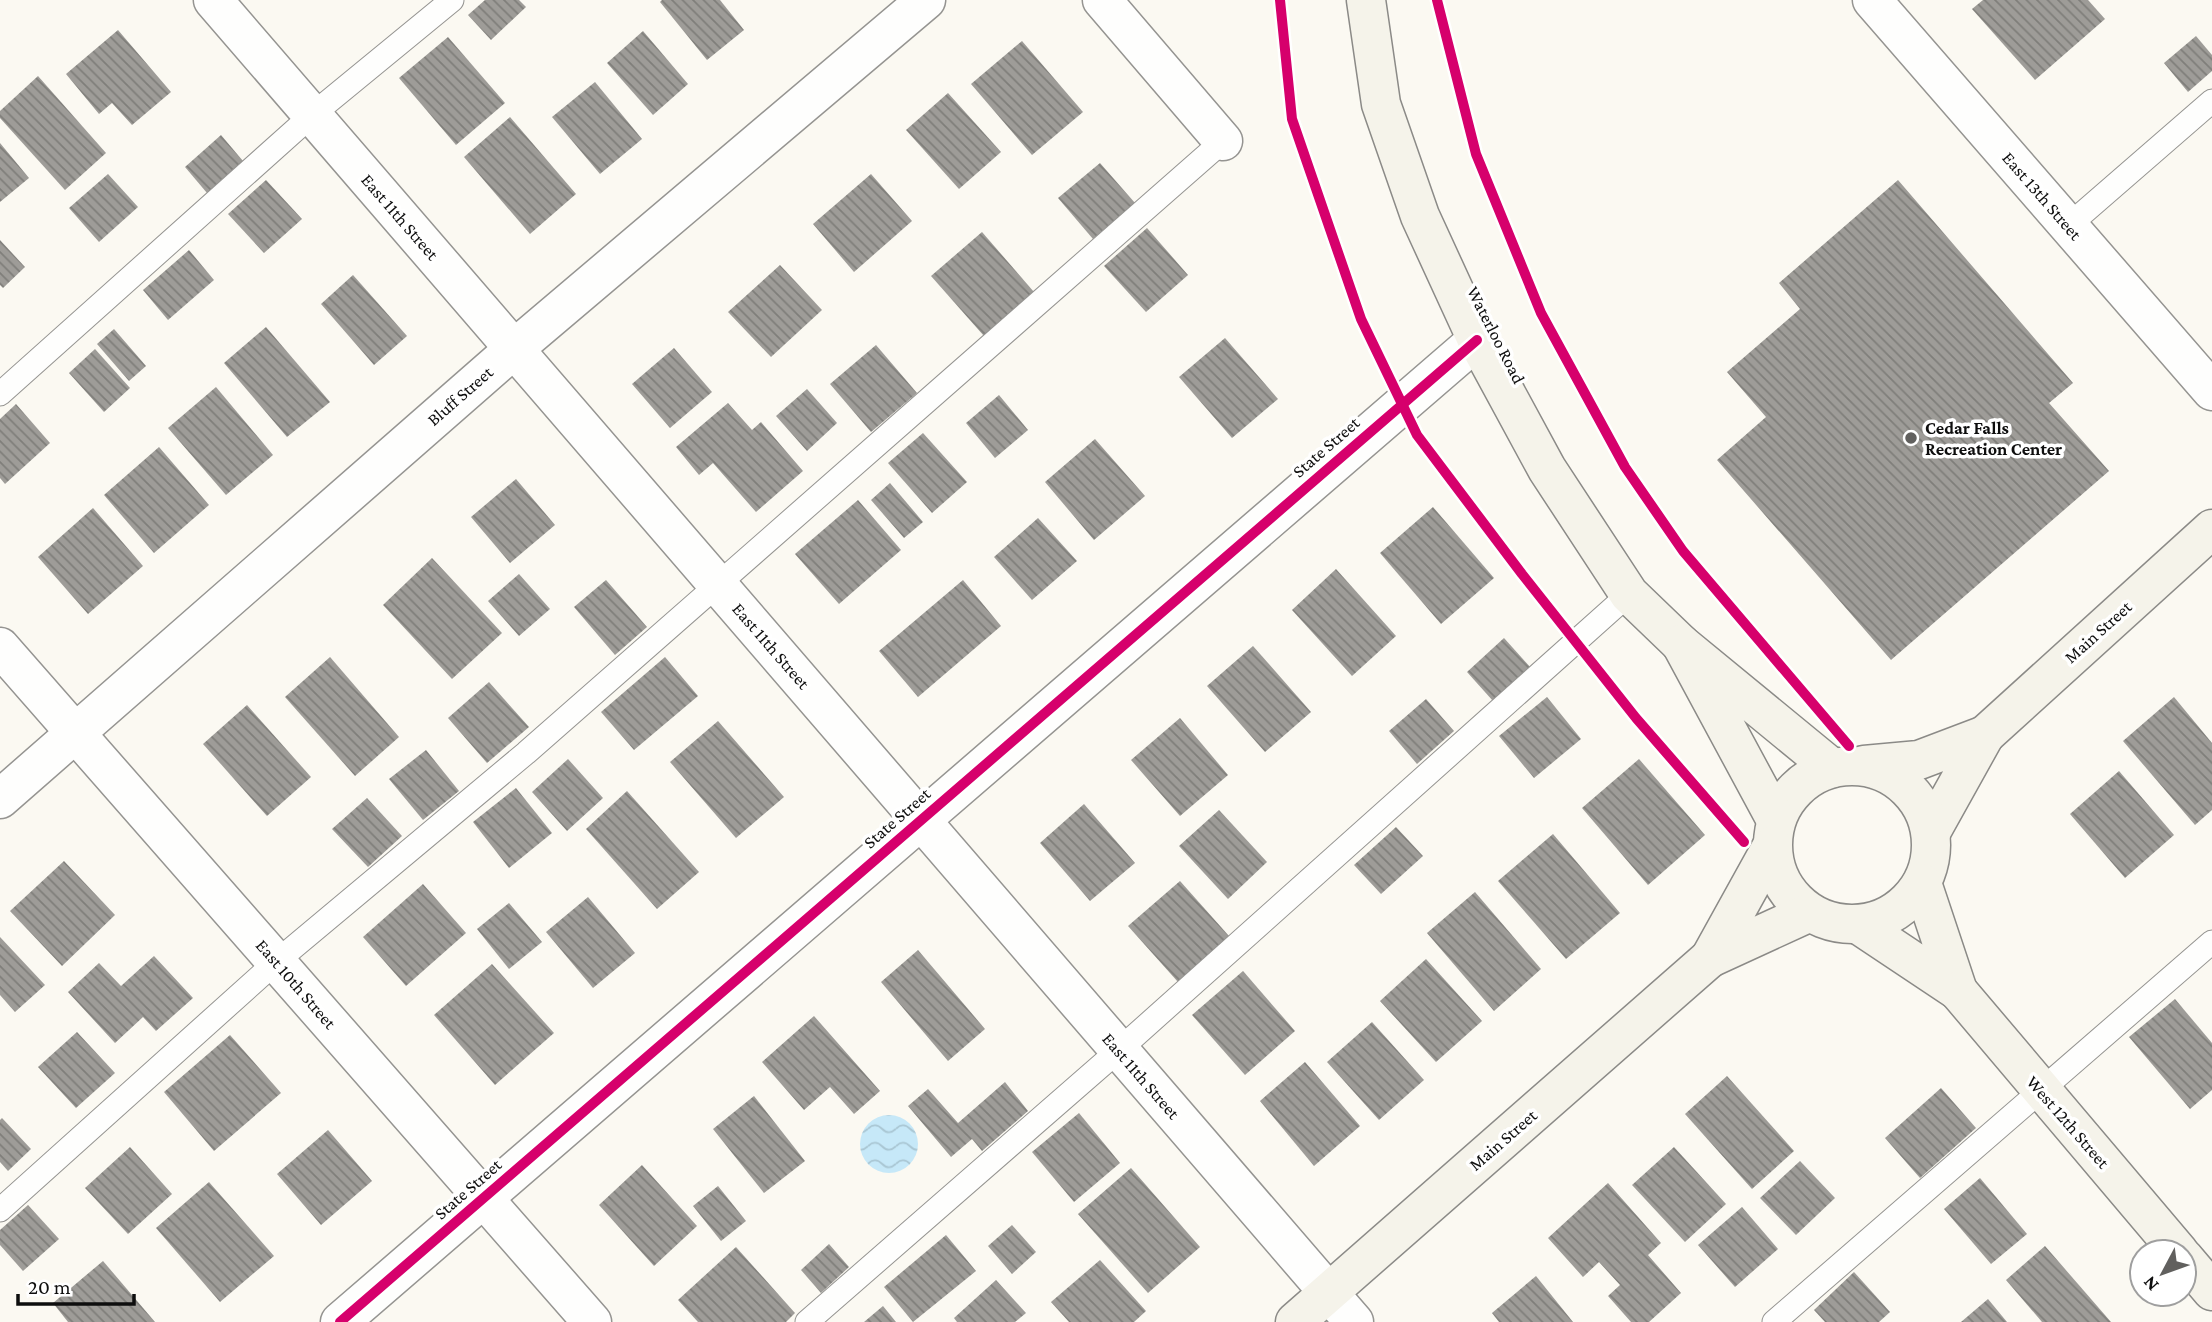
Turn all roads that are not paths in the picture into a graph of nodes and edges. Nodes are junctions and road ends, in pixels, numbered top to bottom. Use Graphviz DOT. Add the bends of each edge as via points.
graph roads {
  1 [pos="213,0"];
  2 [pos="452,0"];
  3 [pos="926,0"];
  4 [pos="1102,0"];
  5 [pos="1366,0"];
  6 [pos="1872,0"];
  7 [pos="2212,100"];
  8 [pos="312,115"];
  9 [pos="1223,141"];
  10 [pos="2068,226"];
  11 [pos="1477,341"];
  12 [pos="514,349"];
  13 [pos="2212,391"];
  14 [pos="0,394"];
  15 [pos="2212,529"];
  16 [pos="717,584"];
  17 [pos="1629,594"];
  18 [pos="1681,644"];
  19 [pos="0,647"];
  20 [pos="76,733"];
  21 [pos="1985,735"];
  22 [pos="1845,766"];
  23 [pos="0,799"];
  24 [pos="921,821"];
  25 [pos="1931,832"];
  26 [pos="1774,833"];
  27 [pos="1922,883"];
  28 [pos="1808,913"];
  29 [pos="1859,925"];
  30 [pos="2212,942"];
  31 [pos="1710,958"];
  32 [pos="276,962"];
  33 [pos="1958,991"];
  34 [pos="1119,1050"];
  35 [pos="2040,1091"];
  36 [pos="484,1199"];
  37 [pos="0,1210"];
  38 [pos="2167,1238"];
  39 [pos="2198,1274"];
  40 [pos="2212,1291"];
  41 [pos="1329,1292"];
  42 [pos="340,1322"];
  43 [pos="592,1322"];
  44 [pos="807,1322"];
  45 [pos="1295,1322"];
  46 [pos="1354,1322"];
  47 [pos="1774,1322"];
  1 -- 8 [label="street, East 11th Street"];
  2 -- 8 [label="lane"];
  3 -- 12 [label="street, Bluff Street"];
  4 -- 9 [label="street"];
  5 -- 11 [label="main road, Waterloo Road" via="1381,104 1420,216"];
  6 -- 10 [label="street, East 13th Street"];
  7 -- 10 [label="lane"];
  8 -- 12 [label="street, East 11th Street"];
  8 -- 14 [label="lane"];
  9 -- 16 [label="lane"];
  10 -- 13 [label="street, East 13th Street"];
  11 -- 17 [label="main road, Waterloo Road" via="1548,469"];
  11 -- 24 [label="street, State Street"];
  12 -- 16 [label="street, East 11th Street"];
  12 -- 20 [label="street, Bluff Street"];
  15 -- 21 [label="main road, Main Street"];
  16 -- 24 [label="street, East 11th Street"];
  16 -- 32 [label="lane" via="526,753"];
  17 -- 18 [label="main road, Waterloo Road"];
  17 -- 34 [label="lane"];
  18 -- 22 [label="main road, Waterloo Road"];
  18 -- 26 [label="main road, Waterloo Road"];
  19 -- 20 [label="street, East 10th Street"];
  20 -- 23 [label="street, Bluff Street"];
  20 -- 32 [label="street, East 10th Street"];
  21 -- 22 [label="main road, Main Street" via="1919,760"];
  21 -- 25 [label="main road, Main Street"];
  22 -- 25 [label="main road" via="1883,772 1905,786 1922,807"];
  22 -- 26 [label="main road" via="1808,778 1788,796"];
  24 -- 34 [label="street, East 11th Street"];
  24 -- 36 [label="street, State Street"];
  25 -- 27 [label="main road" via="1931,858"];
  26 -- 28 [label="main road" via="1776,872 1789,895"];
  26 -- 31 [label="main road, Main Street"];
  27 -- 29 [label="main road" via="1906,904 1885,918"];
  27 -- 33 [label="main road, West 12th Street"];
  28 -- 29 [label="main road" via="1833,923"];
  28 -- 31 [label="main road, Main Street"];
  29 -- 33 [label="main road, West 12th Street"];
  30 -- 35 [label="lane"];
  31 -- 41 [label="main road, Main Street"];
  32 -- 36 [label="street, East 10th Street"];
  32 -- 37 [label="lane"];
  33 -- 35 [label="main road, West 12th Street"];
  34 -- 41 [label="street, East 11th Street"];
  34 -- 44 [label="lane"];
  35 -- 38 [label="main road, West 12th Street"];
  35 -- 47 [label="lane"];
  36 -- 42 [label="street, State Street"];
  36 -- 43 [label="street, East 10th Street"];
  39 -- 40 [label="main road"];
  41 -- 45 [label="main road, Main Street"];
  41 -- 46 [label="street, East 11th Street"];
}
